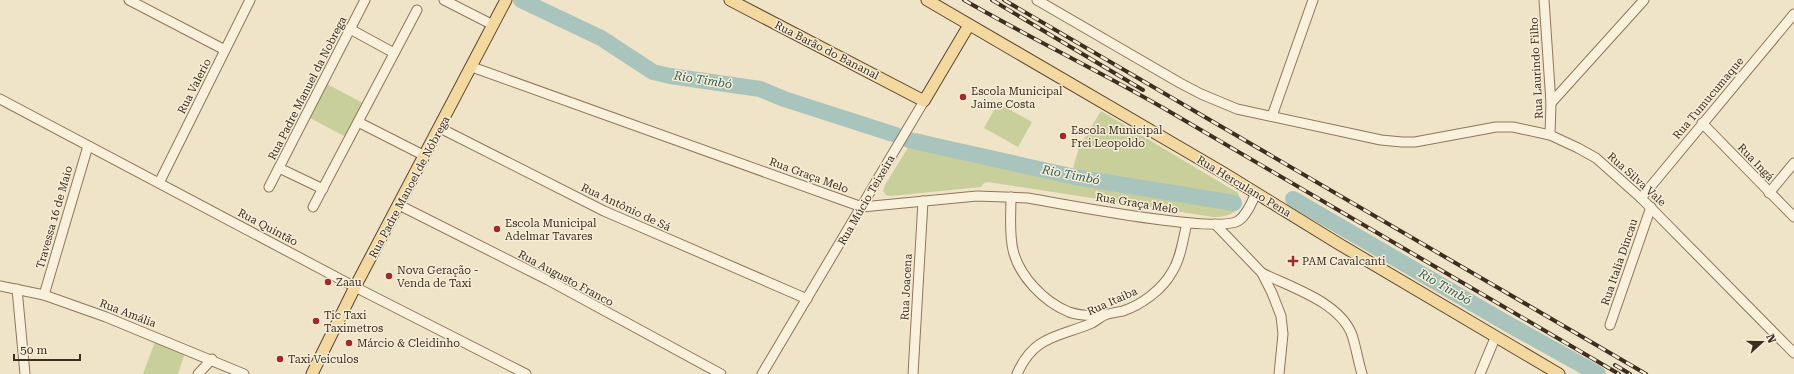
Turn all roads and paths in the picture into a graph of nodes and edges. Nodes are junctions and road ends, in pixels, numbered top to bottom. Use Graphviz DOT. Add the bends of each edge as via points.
graph roads {
  1 [pos="129,0"];
  2 [pos="250,0"];
  3 [pos="365,0"];
  4 [pos="444,0"];
  5 [pos="506,0"];
  6 [pos="730,0"];
  7 [pos="927,0"];
  8 [pos="1037,0"];
  9 [pos="1313,0"];
  10 [pos="1544,0"];
  11 [pos="1644,0"];
  12 [pos="416,10"];
  13 [pos="1793,17"];
  14 [pos="493,25"];
  15 [pos="968,25"];
  16 [pos="350,29"];
  17 [pos="225,50"];
  18 [pos="394,53"];
  19 [pos="472,67"];
  20 [pos="0,99"];
  21 [pos="924,101"];
  22 [pos="1551,103"];
  23 [pos="1272,116"];
  24 [pos="358,122"];
  25 [pos="1702,123"];
  26 [pos="440,128"];
  27 [pos="1550,135"];
  28 [pos="88,146"];
  29 [pos="425,156"];
  30 [pos="1794,163"];
  31 [pos="279,168"];
  32 [pos="158,182"];
  33 [pos="269,187"];
  34 [pos="323,189"];
  35 [pos="1256,193"];
  36 [pos="1769,193"];
  37 [pos="1011,197"];
  38 [pos="1641,198"];
  39 [pos="923,201"];
  40 [pos="399,205"];
  41 [pos="313,207"];
  42 [pos="862,207"];
  43 [pos="1651,207"];
  44 [pos="1794,217"];
  45 [pos="1187,223"];
  46 [pos="1215,224"];
  47 [pos="1262,273"];
  48 [pos="0,286"];
  49 [pos="355,287"];
  50 [pos="17,289"];
  51 [pos="44,295"];
  52 [pos="807,299"];
  53 [pos="1104,315"];
  54 [pos="1610,325"];
  55 [pos="1495,338"];
  56 [pos="1794,353"];
  57 [pos="212,359"];
  58 [pos="25,374"];
  59 [pos="198,374"];
  60 [pos="244,374"];
  61 [pos="312,374"];
  62 [pos="526,374"];
  63 [pos="721,374"];
  64 [pos="762,374"];
  65 [pos="913,374"];
  66 [pos="1017,374"];
  67 [pos="1279,374"];
  68 [pos="1362,374"];
  69 [pos="1480,374"];
  70 [pos="1558,374"];
  1 -- 17 [label="street"];
  2 -- 17 [label="street, Rua Valerio"];
  3 -- 16 [label="street, Rua Padre Manuel da Nobrega"];
  4 -- 14 [label="street"];
  5 -- 14 [label="main road, Rua Padre Manoel de Nóbrega"];
  6 -- 21 [label="main road, Rua Barão do Bananal"];
  7 -- 15 [label="main road, Rua Herculano Pena"];
  8 -- 23 [label="street, Rua Silva Vale" via="1201,94 1224,105"];
  9 -- 23 [label="street"];
  10 -- 22 [label="street, Rua Laurindo Filho"];
  11 -- 22 [label="street"];
  12 -- 18 [label="street"];
  13 -- 25 [label="street, Rua Tumucumaque"];
  14 -- 19 [label="main road, Rua Padre Manoel de Nóbrega"];
  15 -- 21 [label="main road, Rua Múcio Teixeira"];
  15 -- 35 [label="main road, Rua Herculano Pena"];
  16 -- 18 [label="street"];
  16 -- 31 [label="street, Rua Padre Manuel da Nobrega"];
  17 -- 32 [label="street, Rua Valerio"];
  18 -- 24 [label="street"];
  19 -- 26 [label="main road, Rua Padre Manoel de Nóbrega"];
  19 -- 42 [label="street, Rua Graça Melo"];
  20 -- 28 [label="street, Rua Quintão"];
  21 -- 42 [label="street, Rua Múcio Teixeira"];
  22 -- 27 [label="street, Rua Laurindo Filho"];
  23 -- 27 [label="street, Rua Silva Vale" via="1381,140 1402,142 1496,127 1526,129"];
  24 -- 29 [label="street"];
  24 -- 34 [label="street"];
  25 -- 36 [label="street, Rua Ingá"];
  25 -- 38 [label="street, Rua Tumucumaque"];
  26 -- 29 [label="main road, Rua Padre Manoel de Nóbrega"];
  26 -- 52 [label="street, Rua Antônio de Sá" via="604,211"];
  27 -- 38 [label="street, Rua Silva Vale" via="1596,158"];
  28 -- 32 [label="street, Rua Quintão"];
  28 -- 51 [label="street, Travessa 16 de Maio"];
  29 -- 40 [label="main road, Rua Padre Manoel de Nóbrega"];
  30 -- 36 [label="street"];
  31 -- 33 [label="street, Rua Padre Manuel da Nobrega"];
  31 -- 34 [label="street"];
  32 -- 49 [label="street, Rua Quintão"];
  34 -- 41 [label="street"];
  35 -- 46 [label="street, Rua Graça Melo" via="1240,219 1228,224"];
  35 -- 55 [label="main road, Rua Herculano Pena"];
  36 -- 44 [label="street, Rua Ingá"];
  37 -- 39 [label="street, Rua Graça Melo" via="977,196"];
  37 -- 45 [label="street, Rua Graça Melo"];
  37 -- 53 [label="street" via="1013,250 1024,276 1045,297 1068,312 1085,316"];
  38 -- 43 [label="street, Rua Silva Vale"];
  39 -- 42 [label="street, Rua Graça Melo"];
  39 -- 65 [label="street, Rua Joacena"];
  40 -- 49 [label="main road, Rua Padre Manoel de Nóbrega"];
  40 -- 63 [label="street, Rua Augusto Franco" via="548,280"];
  42 -- 52 [label="street, Rua Múcio Teixeira"];
  43 -- 54 [label="street, Rua Italia Dincau"];
  43 -- 56 [label="street, Rua Silva Vale"];
  45 -- 46 [label="street, Rua Graça Melo"];
  45 -- 53 [label="street, Rua Itaiba" via="1181,251 1172,273 1158,290 1141,303"];
  46 -- 47 [label="street"];
  47 -- 67 [label="street" via="1281,316 1283,334"];
  47 -- 68 [label="street" via="1324,303 1333,310 1352,334"];
  48 -- 50 [label="street, Rua Amália"];
  49 -- 61 [label="main road, Rua Padre Manoel de Nóbrega"];
  49 -- 62 [label="street, Rua Quintão"];
  50 -- 51 [label="street, Rua Amália"];
  50 -- 58 [label="street"];
  51 -- 57 [label="street, Rua Amália"];
  52 -- 64 [label="street, Rua Múcio Teixeira"];
  53 -- 66 [label="street, Rua Itaiba" via="1093,322 1050,338 1034,349"];
  55 -- 69 [label="street"];
  55 -- 70 [label="main road, Rua Herculano Pena"];
  57 -- 59 [label="street"];
  57 -- 60 [label="street, Rua Amália"];
}
